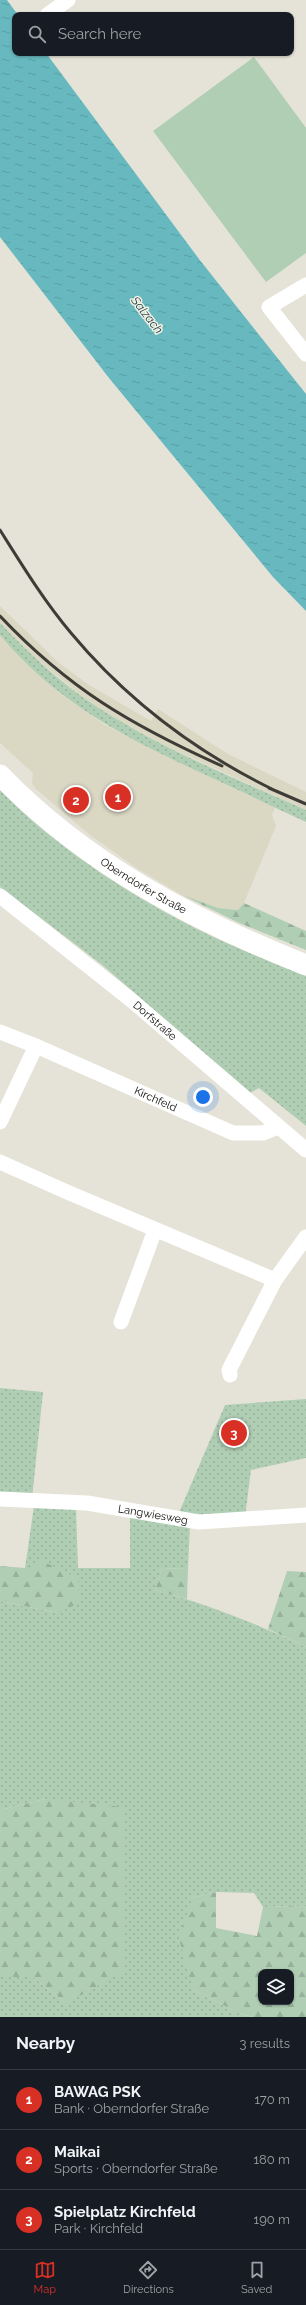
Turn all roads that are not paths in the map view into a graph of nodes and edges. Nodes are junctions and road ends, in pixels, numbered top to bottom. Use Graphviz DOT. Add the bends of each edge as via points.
graph roads {
  1 [pos="68,0"];
  2 [pos="51,12"];
  3 [pos="306,285"];
  4 [pos="306,354"];
  5 [pos="0,776"];
  6 [pos="0,896"];
  7 [pos="306,965"];
  8 [pos="0,1032"];
  9 [pos="36,1046"];
  10 [pos="0,1122"];
  11 [pos="278,1127"];
  12 [pos="306,1150"];
  13 [pos="0,1162"];
  14 [pos="155,1230"];
  15 [pos="306,1237"];
  16 [pos="275,1280"];
  17 [pos="121,1322"];
  18 [pos="230,1375"];
  19 [pos="0,1499"];
  20 [pos="306,1515"];
  1 -- 2 [label="street"];
  3 -- 4 [label="street" via="269,306"];
  5 -- 7 [label="main road, Oberndorfer Straße" via="82,846 138,885 199,919"];
  6 -- 11 [label="street, Dorfstraße" via="130,999"];
  8 -- 9 [label="street, Kirchfeld"];
  9 -- 10 [label="street"];
  9 -- 11 [label="street, Kirchfeld" via="233,1133 263,1133"];
  11 -- 12 [label="street, Dorfstraße"];
  13 -- 14 [label="street"];
  14 -- 16 [label="street"];
  14 -- 17 [label="street"];
  15 -- 16 [label="street"];
  16 -- 18 [label="street" via="229,1370"];
  19 -- 20 [label="street, Langwiesweg" via="86,1503 199,1522"];
}
